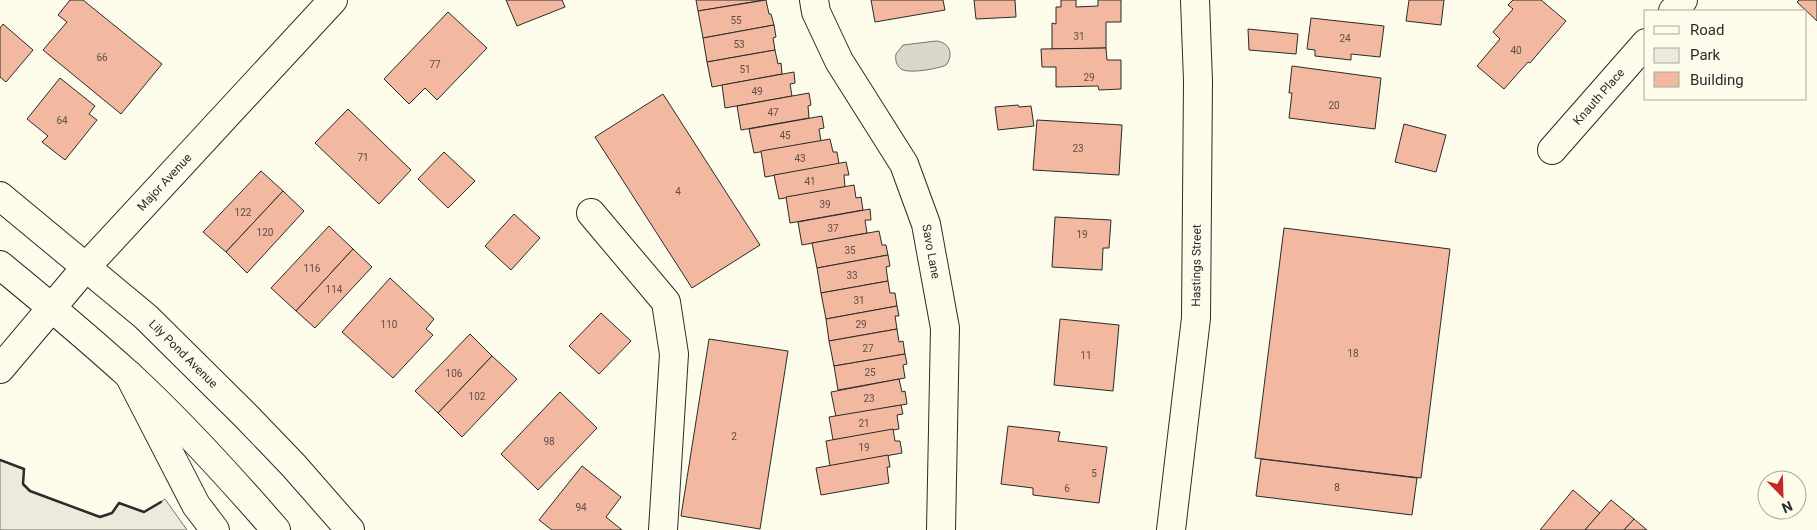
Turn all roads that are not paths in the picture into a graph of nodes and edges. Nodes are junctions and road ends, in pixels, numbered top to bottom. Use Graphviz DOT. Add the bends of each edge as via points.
graph roads {
  1 [pos="333,0"];
  2 [pos="814,0"];
  3 [pos="1195,0"];
  4 [pos="1683,0"];
  5 [pos="1675,10"];
  6 [pos="1644,45"];
  7 [pos="1552,150"];
  8 [pos="0,196"];
  9 [pos="591,213"];
  10 [pos="0,265"];
  11 [pos="86,268"];
  12 [pos="52,308"];
  13 [pos="0,369"];
  14 [pos="129,375"];
  15 [pos="215,530"];
  16 [pos="276,530"];
  17 [pos="350,530"];
  18 [pos="663,530"];
  19 [pos="941,530"];
  20 [pos="1171,530"];
  1 -- 11 [label="main road, Major Avenue"];
  2 -- 19 [label="main road, Savo Lane" via="816,12 839,61 904,164 926,224 945,328"];
  3 -- 20 [label="main road, Hastings Street" via="1198,81 1196,318"];
  4 -- 5 [label="main road"];
  6 -- 7 [label="main road, Knauth Place"];
  8 -- 11 [label="main road, Lily Pond Avenue"];
  9 -- 18 [label="main road" via="666,302 674,354"];
  10 -- 12 [label="main road"];
  11 -- 12 [label="main road, Major Avenue"];
  11 -- 17 [label="main road, Lily Pond Avenue" via="146,318 246,416"];
  12 -- 13 [label="main road, Major Avenue"];
  12 -- 14 [label="main road"];
  14 -- 15 [label="main road" via="196,505"];
  14 -- 16 [label="main road" via="205,451"];
}
